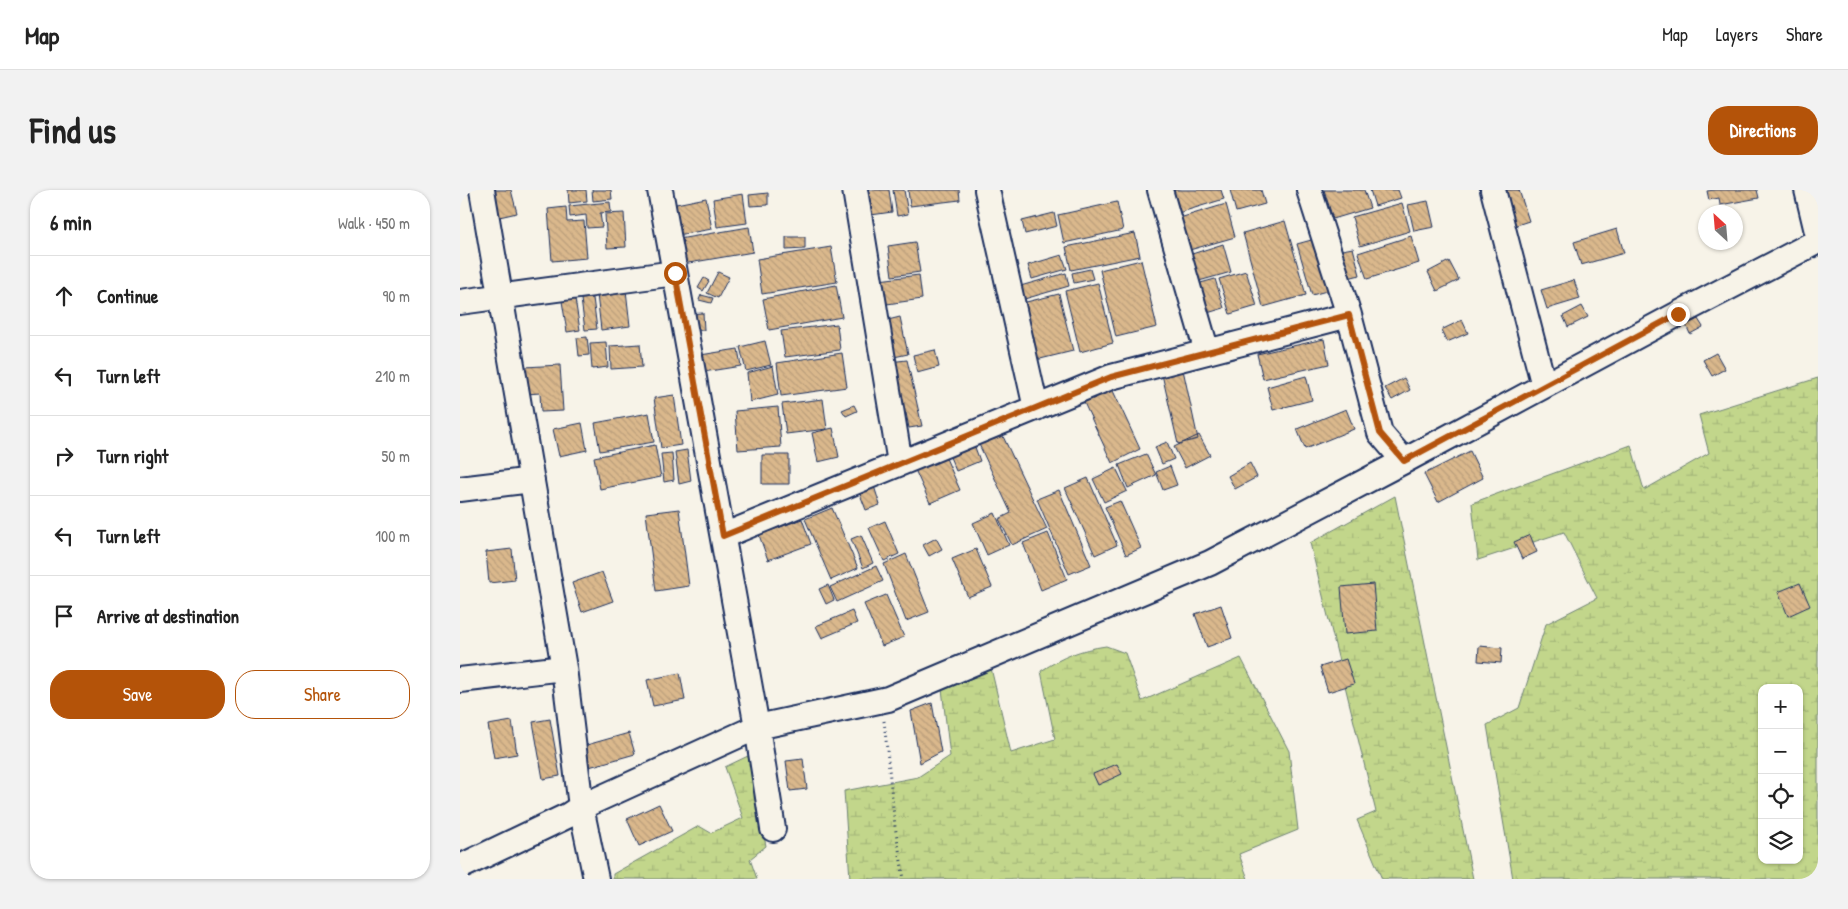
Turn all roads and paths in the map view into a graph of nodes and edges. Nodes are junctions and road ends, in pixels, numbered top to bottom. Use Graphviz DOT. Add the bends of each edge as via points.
graph roads {
  1 [pos="482,190"];
  2 [pos="660,190"];
  3 [pos="856,190"];
  4 [pos="988,190"];
  5 [pos="1160,190"];
  6 [pos="1309,190"];
  7 [pos="1493,190"];
  8 [pos="1807,190"];
  9 [pos="1818,236"];
  10 [pos="1818,241"];
  11 [pos="675,273"];
  12 [pos="501,298"];
  13 [pos="460,302"];
  14 [pos="1349,315"];
  15 [pos="1207,352"];
  16 [pos="1544,386"];
  17 [pos="1036,408"];
  18 [pos="1404,461"];
  19 [pos="900,463"];
  20 [pos="532,480"];
  21 [pos="460,489"];
  22 [pos="723,536"];
  23 [pos="564,668"];
  24 [pos="460,680"];
  25 [pos="888,699"];
  26 [pos="757,726"];
  27 [pos="581,807"];
  28 [pos="773,829"];
  29 [pos="460,867"];
  30 [pos="596,879"];
  31 [pos="904,879"];
  1 -- 12 [label="street"];
  2 -- 11 [label="street"];
  3 -- 19 [label="street"];
  4 -- 17 [label="street"];
  5 -- 15 [label="street"];
  6 -- 14 [label="street"];
  7 -- 16 [label="street"];
  8 -- 9 [label="street"];
  10 -- 16 [label="street"];
  11 -- 12 [label="street"];
  11 -- 22 [label="street"];
  12 -- 13 [label="street"];
  12 -- 20 [label="street"];
  14 -- 15 [label="street"];
  14 -- 18 [label="street" via="1380,433"];
  15 -- 17 [label="street" via="1111,377"];
  16 -- 18 [label="street"];
  17 -- 19 [label="street"];
  18 -- 25 [label="street" via="1210,563"];
  19 -- 22 [label="street"];
  20 -- 21 [label="street"];
  20 -- 23 [label="street"];
  22 -- 26 [label="street"];
  23 -- 24 [label="street"];
  23 -- 27 [label="street"];
  25 -- 26 [label="street"];
  25 -- 31 [label="path" via="881,709"];
  26 -- 27 [label="street"];
  26 -- 28 [label="street"];
  27 -- 29 [label="street"];
  27 -- 30 [label="street"];
}
